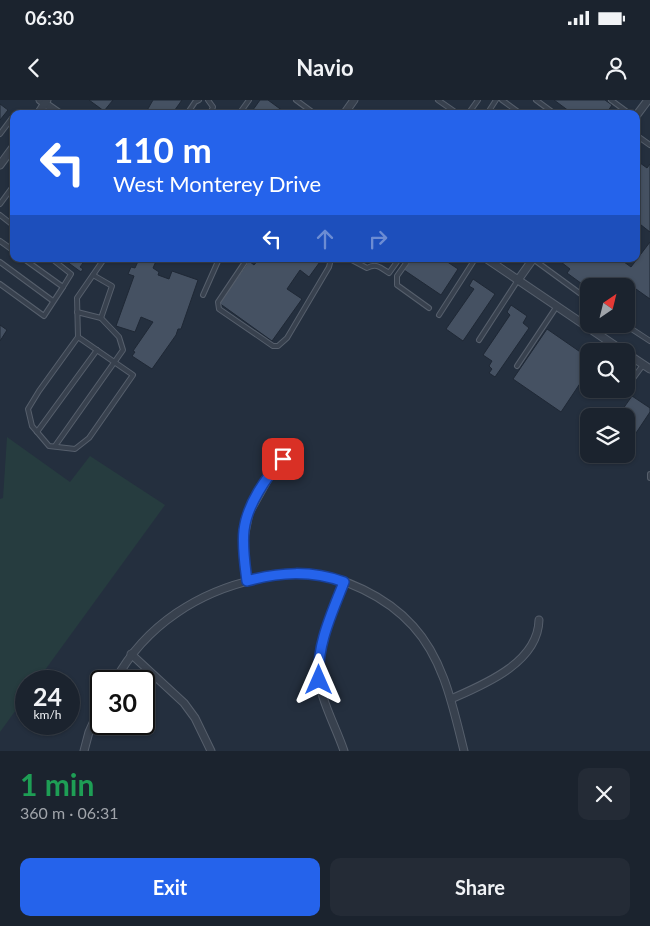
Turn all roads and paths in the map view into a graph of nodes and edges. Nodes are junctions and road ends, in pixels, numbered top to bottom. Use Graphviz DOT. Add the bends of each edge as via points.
graph roads {
  1 [pos="199,100"];
  2 [pos="296,100"];
  3 [pos="438,100"];
  4 [pos="502,100"];
  5 [pos="536,100"];
  6 [pos="611,100"];
  7 [pos="648,100"];
  8 [pos="44,101"];
  9 [pos="55,110"];
  10 [pos="190,110"];
  11 [pos="310,110"];
  12 [pos="452,110"];
  13 [pos="516,110"];
  14 [pos="550,110"];
  15 [pos="625,110"];
  16 [pos="640,111"];
  17 [pos="10,121"];
  18 [pos="0,134"];
  19 [pos="10,151"];
  20 [pos="0,165"];
  21 [pos="10,190"];
  22 [pos="0,204"];
  23 [pos="0,215"];
  24 [pos="10,223"];
  25 [pos="0,262"];
  26 [pos="28,262"];
  27 [pos="56,262"];
  28 [pos="102,262"];
  29 [pos="218,262"];
  30 [pos="246,262"];
  31 [pos="330,262"];
  32 [pos="356,262"];
  33 [pos="397,262"];
  34 [pos="407,262"];
  35 [pos="473,262"];
  36 [pos="491,262"];
  37 [pos="531,262"];
  38 [pos="537,262"];
  39 [pos="93,275"];
  40 [pos="518,280"];
  41 [pos="0,284"];
  42 [pos="63,287"];
  43 [pos="580,293"];
  44 [pos="203,295"];
  45 [pos="53,301"];
  46 [pos="557,306"];
  47 [pos="429,308"];
  48 [pos="77,312"];
  49 [pos="439,315"];
  50 [pos="101,318"];
  51 [pos="580,322"];
  52 [pos="635,331"];
  53 [pos="596,333"];
  54 [pos="78,337"];
  55 [pos="479,340"];
  56 [pos="650,341"];
  57 [pos="609,343"];
  58 [pos="97,350"];
  59 [pos="635,360"];
  60 [pos="115,362"];
  61 [pos="643,365"];
  62 [pos="517,366"];
  63 [pos="650,370"];
  64 [pos="635,376"];
  65 [pos="37,432"];
  66 [pos="55,446"];
  67 [pos="296,452"];
  68 [pos="650,474"];
  69 [pos="650,478"];
  70 [pos="247,581"];
  71 [pos="344,582"];
  72 [pos="538,620"];
  73 [pos="132,654"];
  74 [pos="122,670"];
  75 [pos="450,699"];
  76 [pos="90,730"];
  77 [pos="84,751"];
  78 [pos="211,751"];
  79 [pos="344,751"];
  80 [pos="464,751"];
  1 -- 10 [label="lane"];
  2 -- 11 [label="lane"];
  3 -- 12 [label="lane"];
  4 -- 13 [label="lane"];
  5 -- 14 [label="lane"];
  6 -- 15 [label="lane"];
  7 -- 16 [label="street"];
  8 -- 9 [label="street"];
  17 -- 18 [label="lane"];
  19 -- 20 [label="street"];
  21 -- 22 [label="lane"];
  23 -- 24 [label="lane"];
  25 -- 45 [label="lane"];
  26 -- 42 [label="lane"];
  27 -- 42 [label="lane" via="71,274"];
  28 -- 39 [label="lane"];
  29 -- 44 [label="lane"];
  30 -- 31 [label="lane" via="217,306 273,346 278,346 287,338"];
  32 -- 33 [label="lane" via="367,268 378,265 389,273"];
  34 -- 47 [label="lane" via="397,276 397,285"];
  35 -- 49 [label="lane"];
  36 -- 40 [label="street"];
  37 -- 40 [label="street"];
  38 -- 43 [label="lane"];
  39 -- 48 [label="lane" via="77,298"];
  39 -- 50 [label="lane" via="112,286"];
  40 -- 46 [label="street"];
  40 -- 55 [label="lane"];
  41 -- 45 [label="lane" via="44,316"];
  42 -- 45 [label="lane"];
  46 -- 51 [label="street"];
  46 -- 62 [label="lane"];
  48 -- 50 [label="lane"];
  48 -- 54 [label="lane"];
  50 -- 60 [label="lane" via="119,337 123,350"];
  52 -- 56 [label="lane"];
  53 -- 57 [label="street"];
  54 -- 58 [label="lane"];
  54 -- 65 [label="lane" via="28,409"];
  58 -- 60 [label="lane"];
  58 -- 65 [label="lane"];
  59 -- 61 [label="street"];
  60 -- 66 [label="lane"];
  60 -- 66 [label="lane" via="132,375 89,438 76,449"];
  61 -- 63 [label="street"];
  61 -- 64 [label="lane"];
  65 -- 66 [label="lane" via="49,446"];
  67 -- 70 [label="street" via="274,468 246,521 243,543"];
  68 -- 69 [label="lane"];
  70 -- 71 [label="street" via="298,573"];
  70 -- 73 [label="street" via="190,604 152,632"];
  71 -- 75 [label="street" via="388,604 414,627 436,659"];
  71 -- 79 [label="street" via="321,647 318,673 324,700"];
  72 -- 75 [label="street" via="535,641 516,662 494,679"];
  73 -- 74 [label="street"];
  73 -- 78 [label="street" via="184,703"];
  75 -- 80 [label="street"];
  76 -- 77 [label="street"];
}
